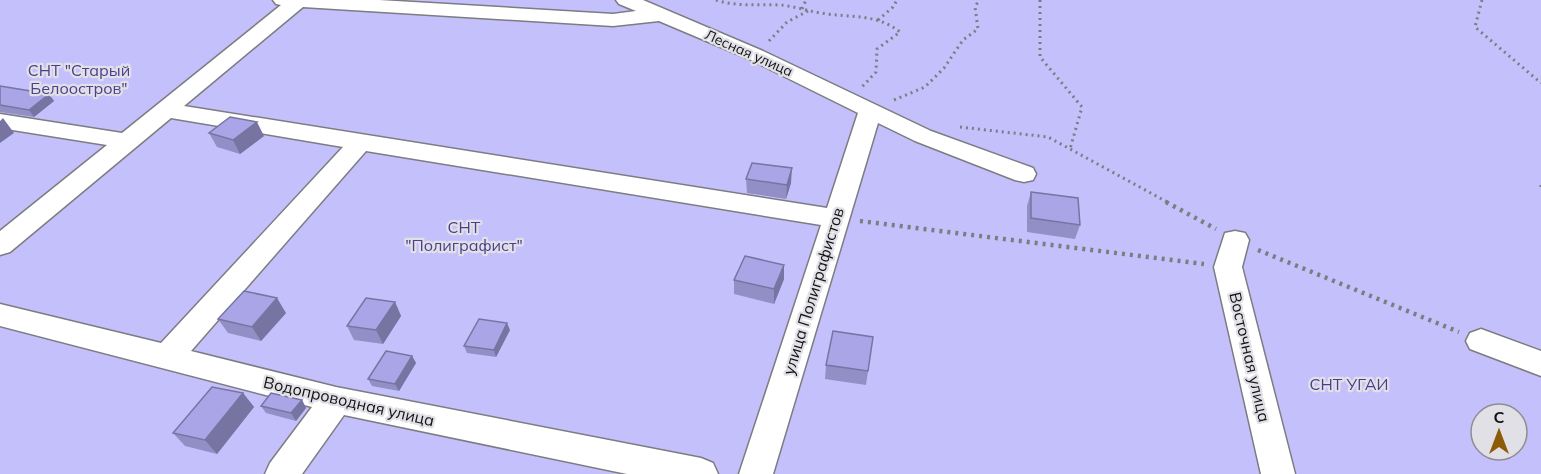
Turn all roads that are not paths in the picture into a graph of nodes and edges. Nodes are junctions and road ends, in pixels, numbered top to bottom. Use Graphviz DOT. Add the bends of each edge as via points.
graph roads {
  1 [pos="626,0"];
  2 [pos="294,1"];
  3 [pos="664,15"];
  4 [pos="860,104"];
  5 [pos="166,110"];
  6 [pos="0,121"];
  7 [pos="127,141"];
  8 [pos="360,143"];
  9 [pos="1024,174"];
  10 [pos="835,218"];
  11 [pos="0,245"];
  12 [pos="1231,253"];
  13 [pos="0,315"];
  14 [pos="1481,341"];
  15 [pos="167,357"];
  16 [pos="1541,364"];
  17 [pos="336,400"];
  18 [pos="282,474"];
  19 [pos="701,474"];
  20 [pos="756,474"];
  21 [pos="1278,474"];
  1 -- 3 [label="street, Лесная улица"];
  2 -- 3 [label="street" via="613,20"];
  2 -- 5 [label="street"];
  3 -- 4 [label="street, Лесная улица"];
  4 -- 9 [label="street, Лесная улица" via="924,136"];
  4 -- 10 [label="street, улица Полиграфистов"];
  5 -- 7 [label="street"];
  5 -- 8 [label="street"];
  6 -- 7 [label="street"];
  7 -- 11 [label="street"];
  8 -- 10 [label="street"];
  8 -- 15 [label="street"];
  10 -- 20 [label="street, улица Полиграфистов"];
  12 -- 21 [label="street, Восточная улица"];
  13 -- 15 [label="street, Водопроводная улица"];
  14 -- 16 [label="street"];
  15 -- 17 [label="street, Водопроводная улица"];
  17 -- 18 [label="street"];
  17 -- 19 [label="street, Водопроводная улица"];
}
